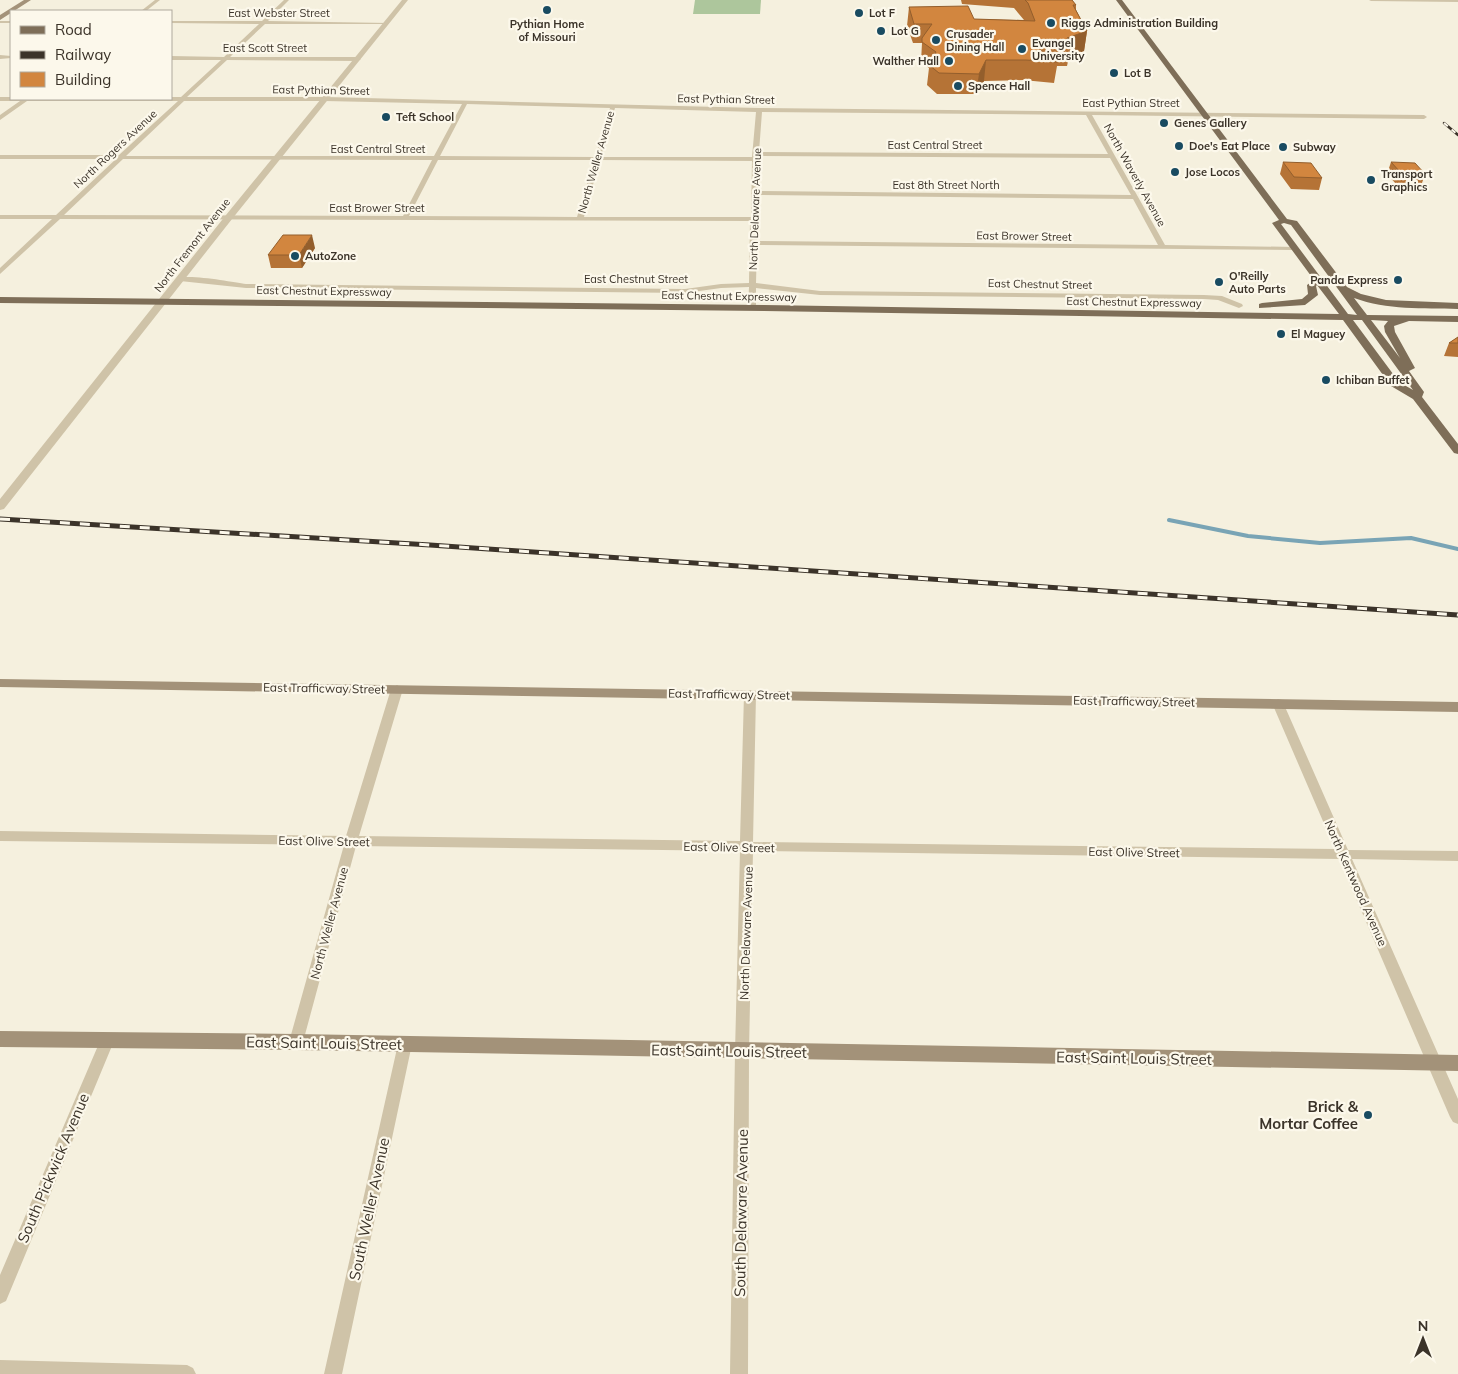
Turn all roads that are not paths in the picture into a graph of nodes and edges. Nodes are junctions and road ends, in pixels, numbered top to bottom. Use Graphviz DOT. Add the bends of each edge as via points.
graph roads {
  1 [pos="28,0"];
  2 [pos="158,0"];
  3 [pos="287,0"];
  4 [pos="405,0"];
  5 [pos="1119,0"];
  6 [pos="1371,0"];
  7 [pos="1409,0"];
  8 [pos="1458,1"];
  9 [pos="12,10"];
  10 [pos="144,10"];
  11 [pos="172,22"];
  12 [pos="263,22"];
  13 [pos="387,23"];
  14 [pos="172,58"];
  15 [pos="226,58"];
  16 [pos="358,59"];
  17 [pos="172,99"];
  18 [pos="183,99"];
  19 [pos="26,100"];
  20 [pos="325,100"];
  21 [pos="465,103"];
  22 [pos="613,106"];
  23 [pos="760,110"];
  24 [pos="1088,113"];
  25 [pos="1204,114"];
  26 [pos="1424,117"];
  27 [pos="0,118"];
  28 [pos="756,156"];
  29 [pos="1113,156"];
  30 [pos="0,157"];
  31 [pos="119,158"];
  32 [pos="278,158"];
  33 [pos="437,159"];
  34 [pos="599,160"];
  35 [pos="756,193"];
  36 [pos="1136,196"];
  37 [pos="0,217"];
  38 [pos="58,217"];
  39 [pos="229,217"];
  40 [pos="405,218"];
  41 [pos="580,218"];
  42 [pos="754,219"];
  43 [pos="1284,220"];
  44 [pos="754,243"];
  45 [pos="1163,247"];
  46 [pos="1293,248"];
  47 [pos="0,272"];
  48 [pos="180,279"];
  49 [pos="1318,281"];
  50 [pos="752,285"];
  51 [pos="1343,286"];
  52 [pos="0,292"];
  53 [pos="166,297"];
  54 [pos="0,300"];
  55 [pos="752,304"];
  56 [pos="1239,306"];
  57 [pos="1262,306"];
  58 [pos="1458,306"];
  59 [pos="1337,307"];
  60 [pos="1458,309"];
  61 [pos="1362,312"];
  62 [pos="1125,313"];
  63 [pos="1344,316"];
  64 [pos="1416,318"];
  65 [pos="1458,318"];
  66 [pos="1361,339"];
  67 [pos="1413,383"];
  68 [pos="1417,397"];
  69 [pos="1458,451"];
  70 [pos="0,507"];
  71 [pos="0,683"];
  72 [pos="397,689"];
  73 [pos="750,694"];
  74 [pos="1278,703"];
  75 [pos="1458,707"];
  76 [pos="0,836"];
  77 [pos="351,842"];
  78 [pos="748,847"];
  79 [pos="1343,855"];
  80 [pos="1458,856"];
  81 [pos="0,1039"];
  82 [pos="107,1041"];
  83 [pos="296,1042"];
  84 [pos="405,1044"];
  85 [pos="742,1052"];
  86 [pos="1434,1063"];
  87 [pos="1458,1063"];
  88 [pos="1458,1117"];
  89 [pos="0,1295"];
  90 [pos="0,1369"];
  91 [pos="187,1374"];
  92 [pos="333,1374"];
  93 [pos="739,1374"];
  1 -- 9 [label="main road"];
  2 -- 10 [label="street"];
  3 -- 12 [label="street, North Rogers Avenue"];
  4 -- 13 [label="street, North Fremont Avenue"];
  5 -- 25 [label="main road"];
  6 -- 7 [label="street"];
  7 -- 8 [label="street"];
  11 -- 12 [label="street, East Webster Street"];
  12 -- 13 [label="street, East Webster Street"];
  12 -- 15 [label="street, North Rogers Avenue"];
  13 -- 16 [label="street, North Fremont Avenue"];
  14 -- 15 [label="street, East Scott Street"];
  15 -- 16 [label="street, East Scott Street"];
  15 -- 18 [label="street, North Rogers Avenue"];
  16 -- 20 [label="street, North Fremont Avenue"];
  17 -- 18 [label="street, East Pythian Street"];
  18 -- 20 [label="street, East Pythian Street"];
  18 -- 31 [label="street, North Rogers Avenue"];
  19 -- 27 [label="street"];
  20 -- 21 [label="street, East Pythian Street"];
  20 -- 32 [label="street, North Fremont Avenue"];
  21 -- 22 [label="street, East Pythian Street"];
  21 -- 33 [label="street"];
  22 -- 23 [label="street, East Pythian Street"];
  22 -- 34 [label="street, North Weller Avenue"];
  23 -- 24 [label="street, East Pythian Street"];
  23 -- 28 [label="street, North Delaware Avenue"];
  24 -- 25 [label="street, East Pythian Street"];
  24 -- 29 [label="street, North Waverly Avenue"];
  25 -- 26 [label="street, East Pythian Street"];
  25 -- 43 [label="main road"];
  28 -- 29 [label="street, East Central Street"];
  28 -- 34 [label="street, East Central Street"];
  28 -- 35 [label="street, North Delaware Avenue"];
  29 -- 36 [label="street, North Waverly Avenue"];
  30 -- 31 [label="street, East Central Street"];
  31 -- 32 [label="street, East Central Street"];
  31 -- 38 [label="street, North Rogers Avenue"];
  32 -- 33 [label="street, East Central Street"];
  32 -- 39 [label="street, North Fremont Avenue"];
  33 -- 34 [label="street, East Central Street"];
  33 -- 40 [label="street"];
  34 -- 41 [label="street, North Weller Avenue"];
  35 -- 36 [label="street, East 8th Street North"];
  35 -- 42 [label="street, North Delaware Avenue"];
  36 -- 45 [label="street, North Waverly Avenue"];
  37 -- 38 [label="street, East Brower Street"];
  38 -- 39 [label="street, East Brower Street"];
  38 -- 47 [label="street, North Rogers Avenue"];
  39 -- 40 [label="street, East Brower Street"];
  39 -- 48 [label="street, North Fremont Avenue"];
  40 -- 41 [label="street, East Brower Street"];
  41 -- 42 [label="street, East Brower Street"];
  42 -- 44 [label="street, North Delaware Avenue"];
  43 -- 46 [label="main road" via="1276,223"];
  43 -- 51 [label="main road" via="1294,223"];
  44 -- 45 [label="street, East Brower Street"];
  44 -- 50 [label="street, North Delaware Avenue"];
  45 -- 46 [label="street, East Brower Street"];
  46 -- 49 [label="main road"];
  48 -- 50 [label="street, East Chestnut Street" via="246,286 685,291 722,285"];
  48 -- 53 [label="street, North Fremont Avenue"];
  49 -- 57 [label="main road" via="1311,285 1313,295 1305,302"];
  49 -- 59 [label="main road"];
  50 -- 55 [label="street, North Delaware Avenue"];
  50 -- 56 [label="street, East Chestnut Street" via="820,293 1204,297 1219,298"];
  51 -- 58 [label="main road" via="1360,296 1393,303"];
  51 -- 61 [label="main road"];
  52 -- 53 [label="main road, East Chestnut Expressway"];
  53 -- 54 [label="main road, East Chestnut Expressway"];
  53 -- 55 [label="main road, East Chestnut Expressway"];
  53 -- 70 [label="street, North Fremont Avenue"];
  55 -- 56 [label="main road, East Chestnut Expressway"];
  55 -- 62 [label="main road, East Chestnut Expressway"];
  56 -- 57 [label="main road, East Chestnut Expressway"];
  57 -- 59 [label="main road, East Chestnut Expressway"];
  59 -- 61 [label="main road, East Chestnut Expressway"];
  59 -- 63 [label="main road"];
  60 -- 61 [label="main road, East Chestnut Expressway"];
  61 -- 63 [label="main road, East Chestnut Expressway"];
  61 -- 64 [label="main road, East Chestnut Expressway"];
  61 -- 67 [label="main road"];
  62 -- 63 [label="main road, East Chestnut Expressway"];
  62 -- 66 [label="main road" via="1156,317 1315,321 1344,327"];
  63 -- 66 [label="main road"];
  64 -- 65 [label="main road, East Chestnut Expressway"];
  64 -- 67 [label="main road" via="1397,320 1389,326 1411,368"];
  66 -- 68 [label="main road" via="1395,384"];
  67 -- 68 [label="main road" via="1419,392"];
  68 -- 69 [label="main road"];
  71 -- 72 [label="main road, East Trafficway Street"];
  72 -- 73 [label="main road, East Trafficway Street"];
  72 -- 77 [label="street, North Weller Avenue"];
  73 -- 74 [label="main road, East Trafficway Street"];
  73 -- 78 [label="street, North Delaware Avenue"];
  74 -- 75 [label="main road, East Trafficway Street"];
  74 -- 79 [label="street, North Kentwood Avenue"];
  76 -- 77 [label="street, East Olive Street"];
  77 -- 78 [label="street, East Olive Street"];
  77 -- 83 [label="street, North Weller Avenue"];
  78 -- 79 [label="street, East Olive Street"];
  78 -- 85 [label="street, North Delaware Avenue"];
  79 -- 80 [label="street, East Olive Street"];
  79 -- 86 [label="street, North Kentwood Avenue"];
  81 -- 82 [label="main road, East Saint Louis Street"];
  82 -- 83 [label="main road, East Saint Louis Street"];
  82 -- 89 [label="street, South Pickwick Avenue"];
  83 -- 84 [label="main road, East Saint Louis Street"];
  84 -- 85 [label="main road, East Saint Louis Street"];
  84 -- 92 [label="street, South Weller Avenue"];
  85 -- 86 [label="main road, East Saint Louis Street"];
  85 -- 93 [label="street, South Delaware Avenue"];
  86 -- 87 [label="main road, East Saint Louis Street"];
  86 -- 88 [label="street, North Kentwood Avenue"];
  90 -- 91 [label="street"];
}
